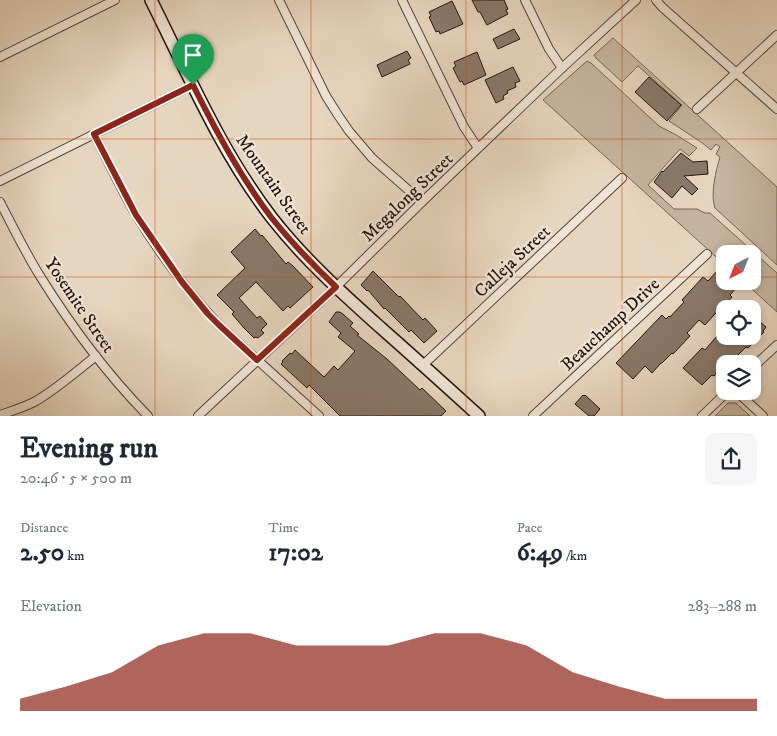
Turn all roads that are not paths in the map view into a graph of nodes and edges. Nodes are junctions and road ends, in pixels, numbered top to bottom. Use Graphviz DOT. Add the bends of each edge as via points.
graph roads {
  1 [pos="115,0"];
  2 [pos="152,0"];
  3 [pos="279,0"];
  4 [pos="402,0"];
  5 [pos="525,0"];
  6 [pos="636,0"];
  7 [pos="656,0"];
  8 [pos="777,35"];
  9 [pos="0,57"];
  10 [pos="562,68"];
  11 [pos="736,73"];
  12 [pos="193,85"];
  13 [pos="697,109"];
  14 [pos="777,109"];
  15 [pos="94,134"];
  16 [pos="478,148"];
  17 [pos="622,178"];
  18 [pos="0,180"];
  19 [pos="0,202"];
  20 [pos="422,202"];
  21 [pos="707,254"];
  22 [pos="336,287"];
  23 [pos="777,345"];
  24 [pos="96,356"];
  25 [pos="257,360"];
  26 [pos="761,360"];
  27 [pos="423,365"];
  28 [pos="719,400"];
  29 [pos="746,400"];
  30 [pos="0,415"];
  31 [pos="148,416"];
  32 [pos="198,416"];
  33 [pos="319,416"];
  34 [pos="479,416"];
  35 [pos="533,416"];
  36 [pos="702,416"];
  37 [pos="763,416"];
  1 -- 9 [label="street"];
  2 -- 12 [label="street, Mountain Street"];
  3 -- 20 [label="street" via="338,115 372,158"];
  4 -- 16 [label="street" via="464,127"];
  5 -- 10 [label="street"];
  6 -- 10 [label="street, Megalong Street"];
  7 -- 11 [label="street"];
  8 -- 11 [label="street"];
  10 -- 16 [label="street, Megalong Street"];
  11 -- 13 [label="street"];
  11 -- 14 [label="street"];
  12 -- 15 [label="street"];
  12 -- 22 [label="street, Mountain Street" via="220,137 258,198 293,243"];
  15 -- 18 [label="street"];
  15 -- 25 [label="street" via="136,215 182,282 208,314"];
  16 -- 20 [label="street, Megalong Street"];
  17 -- 27 [label="street, Calleja Street"];
  19 -- 24 [label="street, Yosemite Street" via="40,276"];
  20 -- 22 [label="street, Megalong Street"];
  21 -- 35 [label="street, Beauchamp Drive"];
  22 -- 25 [label="street, Megalong Street"];
  22 -- 27 [label="street, Mountain Street"];
  23 -- 26 [label="street"];
  24 -- 30 [label="street" via="36,401"];
  24 -- 31 [label="street, Yosemite Street"];
  25 -- 32 [label="street, Megalong Street"];
  25 -- 33 [label="street"];
  27 -- 34 [label="street, Mountain Street"];
  28 -- 36 [label="street"];
  29 -- 37 [label="street"];
}
